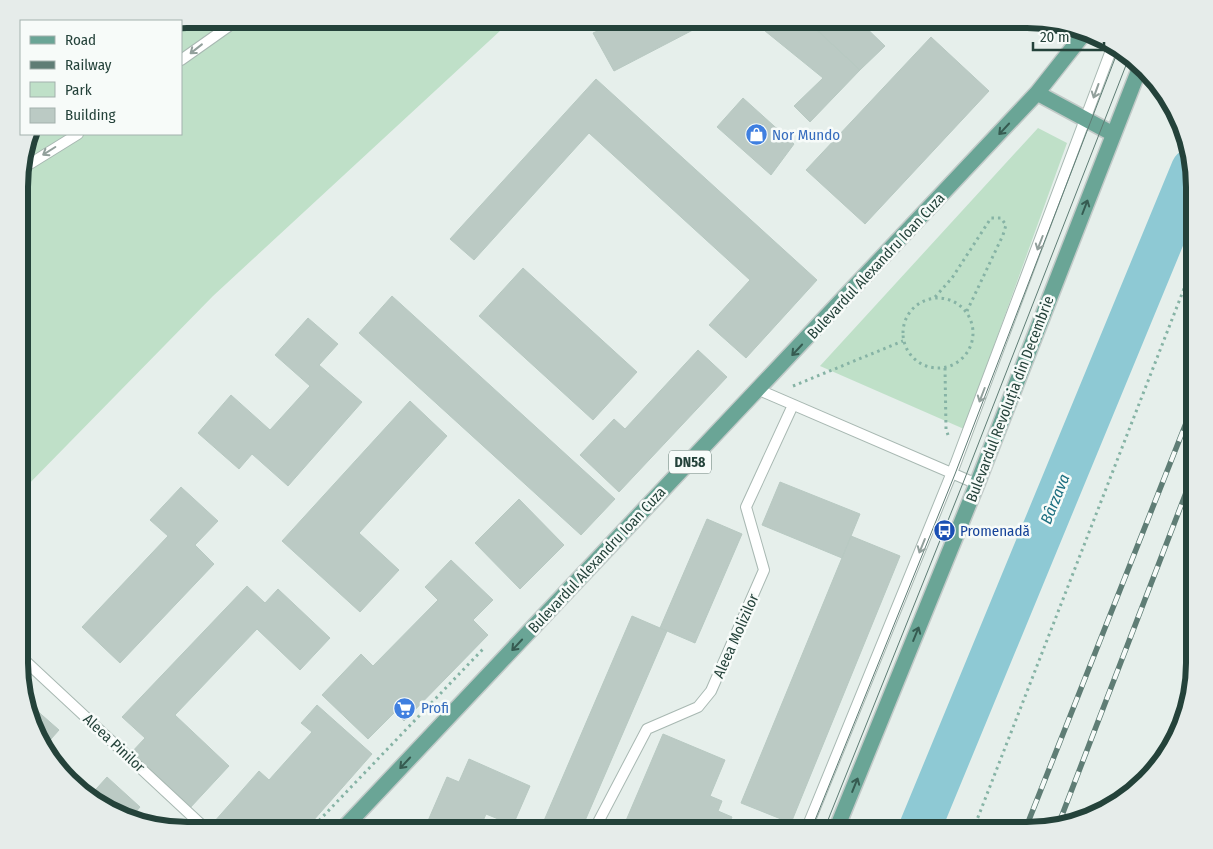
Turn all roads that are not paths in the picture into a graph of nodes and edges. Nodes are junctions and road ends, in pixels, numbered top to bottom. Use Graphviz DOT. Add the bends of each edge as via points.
graph roads {
  1 [pos="226,28"];
  2 [pos="1081,37"];
  3 [pos="1110,52"];
  4 [pos="182,59"];
  5 [pos="1138,73"];
  6 [pos="1037,94"];
  7 [pos="1086,119"];
  8 [pos="1113,134"];
  9 [pos="76,135"];
  10 [pos="29,164"];
  11 [pos="765,393"];
  12 [pos="793,404"];
  13 [pos="952,473"];
  14 [pos="977,484"];
  15 [pos="28,663"];
  16 [pos="197,821"];
  17 [pos="351,821"];
  18 [pos="598,821"];
  19 [pos="809,822"];
  20 [pos="839,822"];
  1 -- 4 [label="lane, one-way"];
  2 -- 6 [label="main road, DN58"];
  3 -- 7 [label="lane, one-way"];
  5 -- 8 [label="main road, Bulevardul Revoluția din Decembrie"];
  6 -- 7 [label="main road"];
  6 -- 11 [label="main road, Bulevardul Alexandru Ioan Cuza / DN58, one-way"];
  7 -- 8 [label="main road"];
  7 -- 13 [label="lane, one-way"];
  14 -- 8 [label="main road, Bulevardul Revoluția din Decembrie, one-way"];
  9 -- 10 [label="lane, one-way"];
  11 -- 12 [label="lane"];
  11 -- 17 [label="main road, Bulevardul Alexandru Ioan Cuza / DN58, one-way"];
  12 -- 13 [label="lane"];
  12 -- 18 [label="lane, Aleea Molizilor" via="746,507 764,570 711,691 698,707 647,729"];
  13 -- 14 [label="lane"];
  13 -- 19 [label="lane, one-way"];
  20 -- 14 [label="main road, Bulevardul Revoluția din Decembrie, one-way"];
  15 -- 16 [label="lane, Aleea Pinilor"];
}
